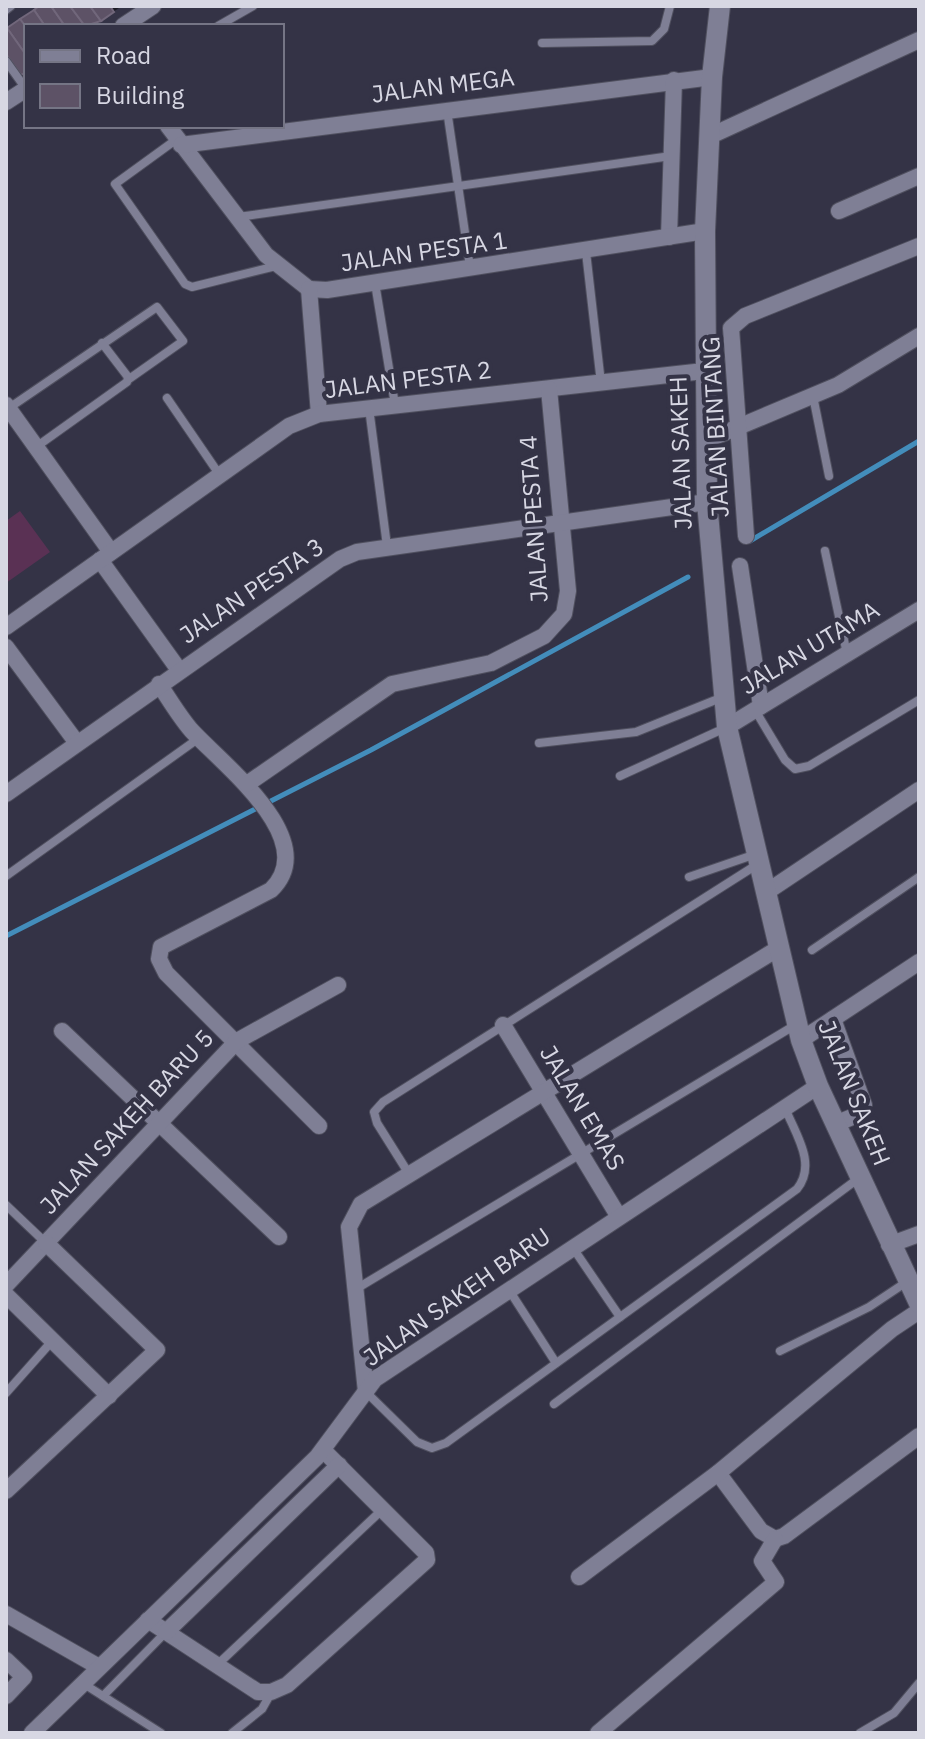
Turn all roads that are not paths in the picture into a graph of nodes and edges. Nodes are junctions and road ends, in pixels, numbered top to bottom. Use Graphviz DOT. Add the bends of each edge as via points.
graph roads {
  1 [pos="11,6"];
  2 [pos="153,6"];
  3 [pos="253,6"];
  4 [pos="670,6"];
  5 [pos="720,6"];
  6 [pos="6,10"];
  7 [pos="126,24"];
  8 [pos="222,24"];
  9 [pos="919,40"];
  10 [pos="542,43"];
  11 [pos="6,61"];
  12 [pos="712,77"];
  13 [pos="674,80"];
  14 [pos="24,86"];
  15 [pos="24,90"];
  16 [pos="6,102"];
  17 [pos="447,110"];
  18 [pos="284,126"];
  19 [pos="259,128"];
  20 [pos="175,136"];
  21 [pos="708,137"];
  22 [pos="671,156"];
  23 [pos="919,176"];
  24 [pos="457,188"];
  25 [pos="839,211"];
  26 [pos="237,217"];
  27 [pos="705,231"];
  28 [pos="669,237"];
  29 [pos="919,246"];
  30 [pos="586,252"];
  31 [pos="281,265"];
  32 [pos="470,269"];
  33 [pos="375,283"];
  34 [pos="309,289"];
  35 [pos="919,336"];
  36 [pos="102,343"];
  37 [pos="704,371"];
  38 [pos="129,379"];
  39 [pos="601,383"];
  40 [pos="549,389"];
  41 [pos="813,396"];
  42 [pos="167,398"];
  43 [pos="395,405"];
  44 [pos="7,407"];
  45 [pos="369,408"];
  46 [pos="319,414"];
  47 [pos="738,427"];
  48 [pos="705,441"];
  49 [pos="36,447"];
  50 [pos="219,474"];
  51 [pos="829,476"];
  52 [pos="707,502"];
  53 [pos="561,522"];
  54 [pos="746,536"];
  55 [pos="387,546"];
  56 [pos="825,551"];
  57 [pos="105,556"];
  58 [pos="740,566"];
  59 [pos="919,610"];
  60 [pos="6,627"];
  61 [pos="6,647"];
  62 [pos="847,654"];
  63 [pos="179,670"];
  64 [pos="159,684"];
  65 [pos="723,697"];
  66 [pos="919,700"];
  67 [pos="758,708"];
  68 [pos="727,727"];
  69 [pos="200,738"];
  70 [pos="77,743"];
  71 [pos="539,743"];
  72 [pos="620,776"];
  73 [pos="247,784"];
  74 [pos="919,790"];
  75 [pos="6,794"];
  76 [pos="758,859"];
  77 [pos="6,876"];
  78 [pos="689,877"];
  79 [pos="919,877"];
  80 [pos="765,893"];
  81 [pos="779,948"];
  82 [pos="812,950"];
  83 [pos="919,962"];
  84 [pos="338,985"];
  85 [pos="833,1019"];
  86 [pos="503,1025"];
  87 [pos="62,1031"];
  88 [pos="799,1031"];
  89 [pos="237,1041"];
  90 [pos="818,1086"];
  91 [pos="544,1092"];
  92 [pos="785,1108"];
  93 [pos="159,1122"];
  94 [pos="835,1124"];
  95 [pos="319,1126"];
  96 [pos="581,1154"];
  97 [pos="409,1174"];
  98 [pos="859,1178"];
  99 [pos="6,1205"];
  100 [pos="619,1217"];
  101 [pos="919,1234"];
  102 [pos="279,1237"];
  103 [pos="46,1243"];
  104 [pos="889,1245"];
  105 [pos="572,1247"];
  106 [pos="908,1281"];
  107 [pos="6,1285"];
  108 [pos="508,1289"];
  109 [pos="354,1291"];
  110 [pos="6,1295"];
  111 [pos="919,1303"];
  112 [pos="919,1311"];
  113 [pos="620,1317"];
  114 [pos="53,1340"];
  115 [pos="780,1351"];
  116 [pos="556,1363"];
  117 [pos="366,1392"];
  118 [pos="6,1393"];
  119 [pos="109,1396"];
  120 [pos="554,1404"];
  121 [pos="919,1436"];
  122 [pos="323,1450"];
  123 [pos="339,1465"];
  124 [pos="718,1473"];
  125 [pos="6,1491"];
  126 [pos="384,1508"];
  127 [pos="775,1539"];
  128 [pos="579,1577"];
  129 [pos="6,1614"];
  130 [pos="148,1620"];
  131 [pos="166,1632"];
  132 [pos="6,1660"];
  133 [pos="217,1665"];
  134 [pos="99,1667"];
  135 [pos="82,1683"];
  136 [pos="919,1683"];
  137 [pos="271,1692"];
  138 [pos="6,1696"];
  139 [pos="103,1696"];
  140 [pos="32,1733"];
  141 [pos="161,1733"];
  142 [pos="232,1733"];
  143 [pos="598,1733"];
  144 [pos="860,1733"];
  1 -- 6 [label="lane"];
  2 -- 7 [label="street"];
  3 -- 8 [label="lane"];
  4 -- 10 [label="lane" via="664,29 652,41"];
  5 -- 12 [label="street, JALAN SAKEH"];
  9 -- 21 [label="street"];
  11 -- 14 [label="lane"];
  12 -- 13 [label="street, JALAN MEGA"];
  12 -- 21 [label="street, JALAN SAKEH"];
  13 -- 17 [label="street, JALAN MEGA"];
  13 -- 22 [label="street"];
  15 -- 16 [label="street"];
  17 -- 18 [label="street, JALAN MEGA"];
  17 -- 24 [label="lane"];
  19 -- 20 [label="street, JALAN MEGA"];
  20 -- 26 [label="street"];
  20 -- 31 [label="lane" via="115,184 185,284 192,287"];
  21 -- 27 [label="street, JALAN SAKEH"];
  22 -- 24 [label="lane"];
  22 -- 28 [label="street"];
  23 -- 25 [label="street"];
  24 -- 26 [label="lane"];
  24 -- 32 [label="lane"];
  26 -- 31 [label="street" via="266,255"];
  27 -- 28 [label="street, JALAN PESTA 1"];
  27 -- 37 [label="street, JALAN SAKEH"];
  28 -- 30 [label="street, JALAN PESTA 1"];
  29 -- 47 [label="street, JALAN BINTANG" via="735,322 731,335"];
  30 -- 32 [label="street, JALAN PESTA 1"];
  30 -- 39 [label="lane"];
  31 -- 34 [label="street"];
  32 -- 33 [label="street, JALAN PESTA 1"];
  33 -- 34 [label="street, JALAN PESTA 1"];
  33 -- 43 [label="lane"];
  34 -- 46 [label="street, JALAN PESTA 1"];
  35 -- 41 [label="street"];
  36 -- 38 [label="lane"];
  36 -- 38 [label="lane" via="160,308 183,341"];
  36 -- 44 [label="lane"];
  37 -- 39 [label="street, JALAN PESTA 2"];
  37 -- 48 [label="street, JALAN SAKEH"];
  38 -- 49 [label="lane"];
  39 -- 40 [label="street, JALAN PESTA 2"];
  40 -- 43 [label="street, JALAN PESTA 2"];
  40 -- 53 [label="street, JALAN PESTA 4"];
  41 -- 47 [label="street"];
  41 -- 51 [label="lane"];
  42 -- 50 [label="lane"];
  43 -- 45 [label="street, JALAN PESTA 2"];
  44 -- 49 [label="street"];
  45 -- 46 [label="street, JALAN PESTA 2"];
  45 -- 55 [label="lane"];
  46 -- 50 [label="street, JALAN PESTA 2" via="289,426"];
  47 -- 48 [label="street"];
  47 -- 54 [label="street, JALAN BINTANG"];
  48 -- 52 [label="street, JALAN SAKEH"];
  49 -- 57 [label="street"];
  50 -- 57 [label="street, JALAN PESTA 2"];
  52 -- 53 [label="street, JALAN PESTA 3"];
  52 -- 65 [label="street, JALAN SAKEH"];
  53 -- 55 [label="street, JALAN PESTA 3"];
  53 -- 73 [label="street, JALAN PESTA 4" via="568,591 557,626 491,663 392,684"];
  55 -- 63 [label="street, JALAN PESTA 3" via="340,559"];
  56 -- 62 [label="lane"];
  57 -- 60 [label="street, JALAN PESTA 2"];
  57 -- 63 [label="street"];
  58 -- 67 [label="street"];
  59 -- 62 [label="street, JALAN UTAMA"];
  61 -- 70 [label="street"];
  62 -- 67 [label="street, JALAN UTAMA"];
  63 -- 64 [label="street, JALAN PESTA 3"];
  64 -- 69 [label="street"];
  64 -- 70 [label="street, JALAN PESTA 3"];
  65 -- 68 [label="street, JALAN SAKEH"];
  65 -- 71 [label="lane" via="636,732"];
  66 -- 67 [label="lane" via="809,766 795,769"];
  67 -- 68 [label="street, JALAN UTAMA"];
  68 -- 72 [label="lane"];
  68 -- 76 [label="street, JALAN SAKEH"];
  69 -- 73 [label="street"];
  69 -- 77 [label="lane"];
  70 -- 75 [label="street, JALAN PESTA 3"];
  73 -- 89 [label="street" via="260,797 283,848 280,880 271,890 161,947 159,959 166,973"];
  74 -- 80 [label="street"];
  76 -- 78 [label="lane"];
  76 -- 80 [label="street, JALAN SAKEH"];
  76 -- 86 [label="lane"];
  79 -- 82 [label="lane"];
  80 -- 81 [label="street, JALAN SAKEH"];
  81 -- 88 [label="street, JALAN SAKEH"];
  81 -- 91 [label="street"];
  83 -- 85 [label="street"];
  84 -- 89 [label="street, JALAN SAKEH BARU 5"];
  85 -- 88 [label="street"];
  85 -- 94 [label="street" via="864,1105 857,1115"];
  86 -- 91 [label="street, JALAN EMAS"];
  86 -- 97 [label="lane" via="374,1112"];
  87 -- 93 [label="street"];
  88 -- 90 [label="street, JALAN SAKEH"];
  88 -- 96 [label="lane"];
  89 -- 93 [label="street, JALAN SAKEH BARU 5"];
  89 -- 95 [label="street"];
  90 -- 92 [label="street, JALAN SAKEH BARU"];
  90 -- 94 [label="street, JALAN SAKEH"];
  91 -- 96 [label="street, JALAN EMAS"];
  91 -- 97 [label="street"];
  92 -- 100 [label="street, JALAN SAKEH BARU"];
  92 -- 113 [label="lane" via="807,1164 797,1189"];
  93 -- 102 [label="street"];
  93 -- 103 [label="street, JALAN SAKEH BARU 5"];
  94 -- 98 [label="street, JALAN SAKEH"];
  96 -- 100 [label="street, JALAN EMAS"];
  96 -- 109 [label="lane"];
  97 -- 109 [label="street" via="353,1214 349,1227"];
  98 -- 104 [label="street, JALAN SAKEH"];
  98 -- 120 [label="lane"];
  99 -- 103 [label="lane"];
  100 -- 105 [label="street, JALAN SAKEH BARU"];
  101 -- 104 [label="street"];
  103 -- 107 [label="street, JALAN SAKEH BARU 5"];
  103 -- 119 [label="street" via="156,1346 155,1353"];
  104 -- 106 [label="street, JALAN SAKEH"];
  105 -- 108 [label="street, JALAN SAKEH BARU"];
  105 -- 113 [label="lane"];
  106 -- 111 [label="street, JALAN SAKEH"];
  106 -- 115 [label="lane" via="869,1307"];
  108 -- 116 [label="lane"];
  108 -- 117 [label="street, JALAN SAKEH BARU" via="399,1361"];
  109 -- 117 [label="street"];
  110 -- 114 [label="street"];
  112 -- 124 [label="street"];
  113 -- 116 [label="lane"];
  114 -- 118 [label="lane"];
  114 -- 119 [label="street"];
  116 -- 117 [label="lane" via="432,1448 417,1442"];
  117 -- 122 [label="street, JALAN SAKEH BARU"];
  119 -- 125 [label="street"];
  121 -- 127 [label="street"];
  122 -- 123 [label="street"];
  122 -- 130 [label="street, JALAN SAKEH BARU"];
  123 -- 126 [label="street"];
  123 -- 131 [label="street"];
  124 -- 127 [label="street" via="761,1531"];
  124 -- 128 [label="street"];
  126 -- 133 [label="lane"];
  126 -- 137 [label="street" via="427,1560 287,1685"];
  127 -- 143 [label="street" via="762,1561 776,1582"];
  129 -- 134 [label="street"];
  130 -- 131 [label="street"];
  130 -- 134 [label="street, JALAN SAKEH BARU"];
  131 -- 133 [label="street"];
  131 -- 139 [label="lane"];
  132 -- 138 [label="street" via="24,1677"];
  133 -- 137 [label="street" via="258,1692"];
  134 -- 135 [label="street, JALAN SAKEH BARU"];
  135 -- 139 [label="lane"];
  135 -- 140 [label="street, JALAN SAKEH BARU"];
  136 -- 144 [label="lane" via="894,1713"];
  137 -- 142 [label="lane" via="262,1709"];
  139 -- 141 [label="lane"];
}
